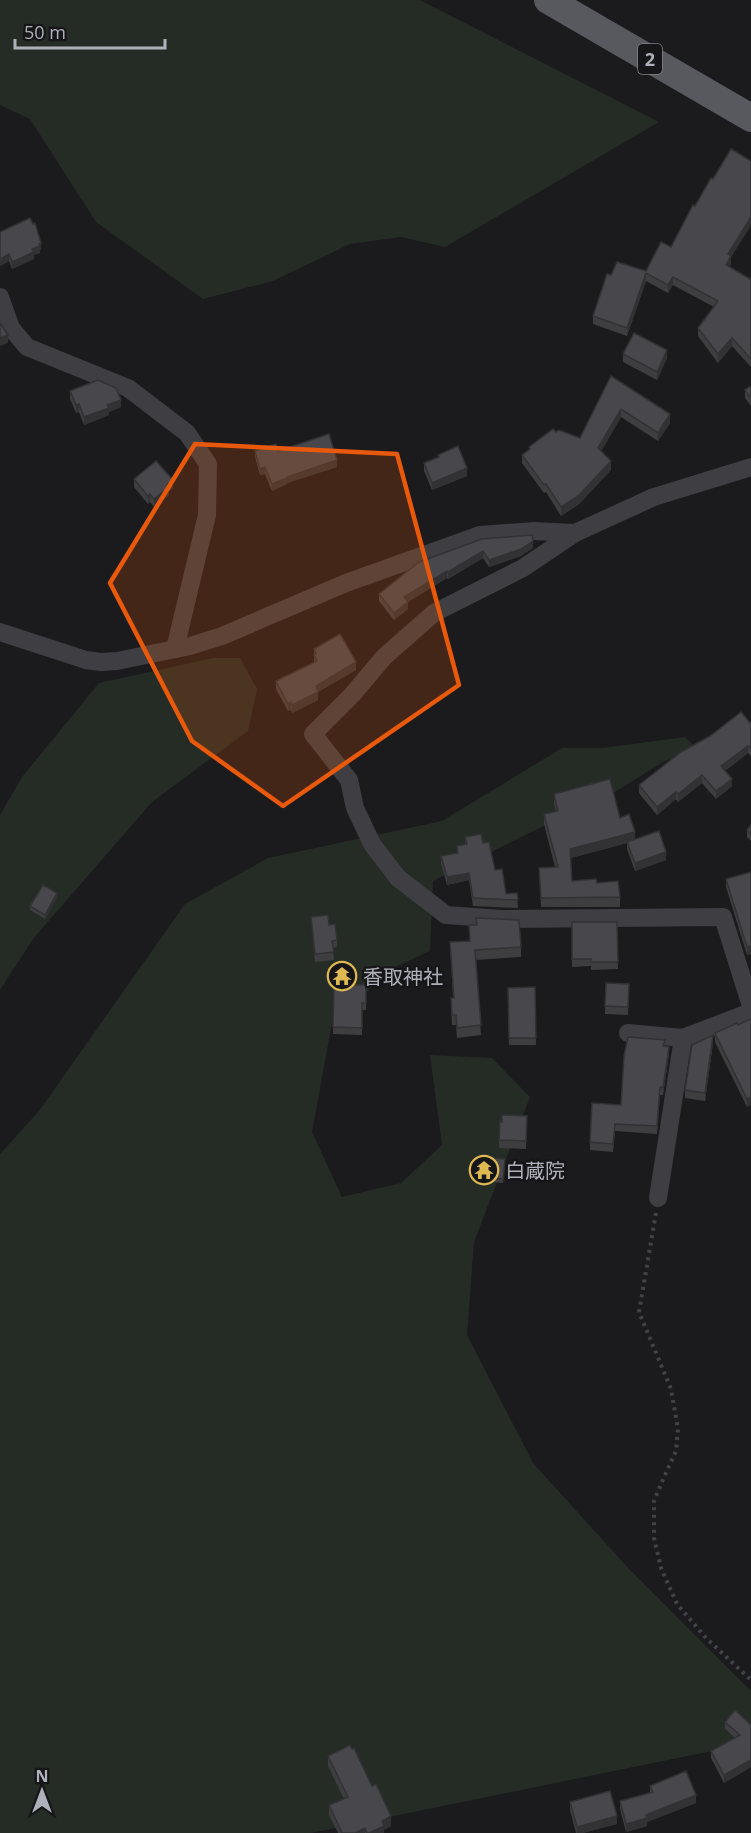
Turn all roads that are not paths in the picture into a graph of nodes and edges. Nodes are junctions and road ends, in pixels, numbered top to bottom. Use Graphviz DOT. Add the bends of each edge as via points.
graph roads {
  1 [pos="548,0"];
  2 [pos="751,118"];
  3 [pos="0,297"];
  4 [pos="751,467"];
  5 [pos="575,533"];
  6 [pos="0,632"];
  7 [pos="175,649"];
  8 [pos="751,1006"];
  9 [pos="751,1012"];
  10 [pos="628,1033"];
  11 [pos="683,1038"];
  12 [pos="658,1198"];
  1 -- 2 [label="main road, 2"];
  3 -- 7 [label="street" via="11,328 27,347 128,388 187,433 208,464 207,515"];
  4 -- 5 [label="street" via="654,497"];
  5 -- 7 [label="street" via="480,535 346,583 222,636"];
  5 -- 8 [label="street" via="523,568 434,613 384,657 313,734 349,780 355,808 372,844 398,878 446,915 502,919 723,917"];
  6 -- 7 [label="street" via="65,655 101,662"];
  9 -- 11 [label="street"];
  10 -- 11 [label="street"];
  11 -- 12 [label="street"];
}
